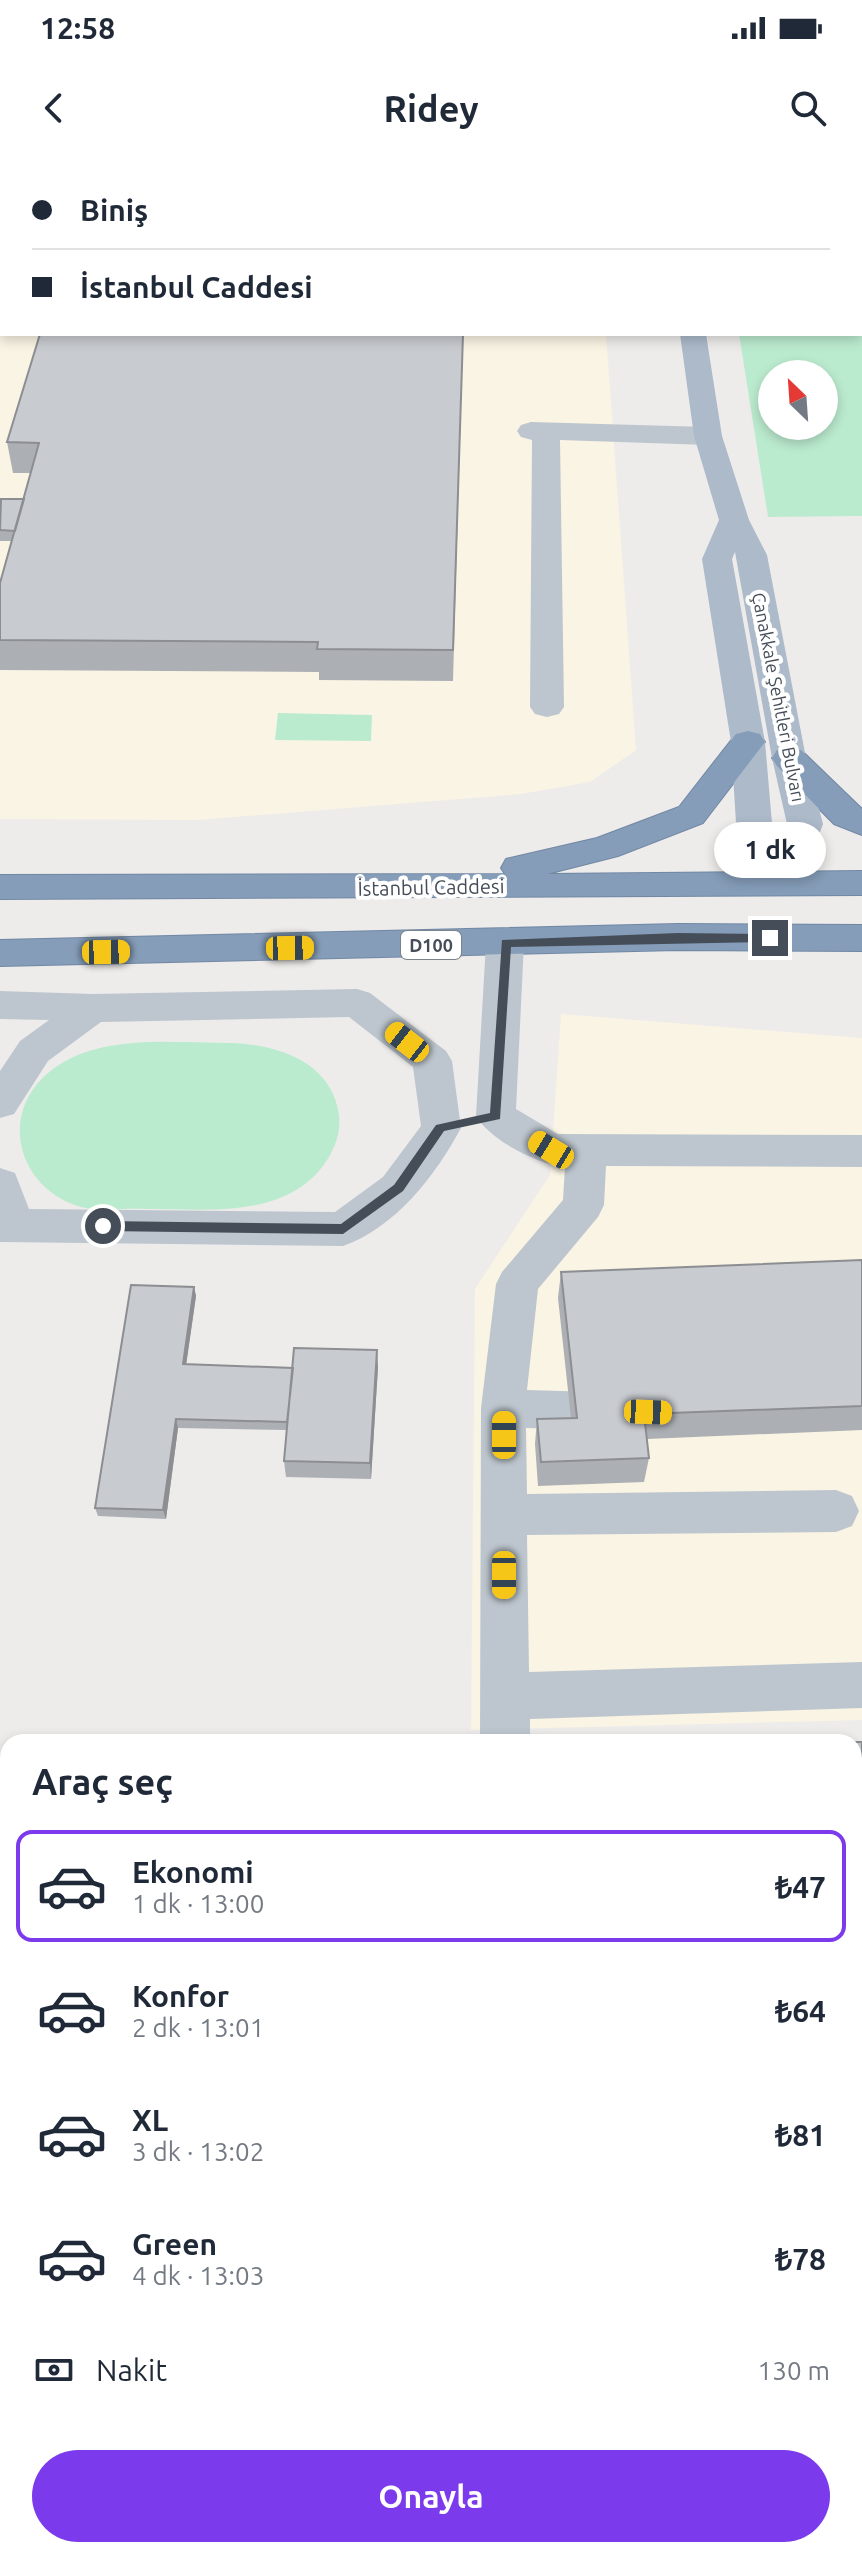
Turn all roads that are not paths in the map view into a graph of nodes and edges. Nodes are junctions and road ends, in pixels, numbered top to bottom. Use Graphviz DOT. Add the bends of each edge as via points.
graph roads {
  1 [pos="693,336"];
  2 [pos="708,436"];
  3 [pos="734,520"];
  4 [pos="547,707"];
  5 [pos="748,742"];
  6 [pos="789,758"];
  7 [pos="862,823"];
  8 [pos="783,883"];
  9 [pos="862,883"];
  10 [pos="0,887"];
  11 [pos="433,887"];
  12 [pos="862,922"];
  13 [pos="678,937"];
  14 [pos="862,938"];
  15 [pos="505,943"];
  16 [pos="0,953"];
  17 [pos="0,1005"];
  18 [pos="93,1008"];
  19 [pos="0,1103"];
  20 [pos="496,1116"];
  21 [pos="441,1128"];
  22 [pos="587,1150"];
  23 [pos="862,1151"];
  24 [pos="0,1184"];
  25 [pos="6,1225"];
  26 [pos="503,1408"];
  27 [pos="675,1413"];
  28 [pos="836,1511"];
  29 [pos="504,1515"];
  30 [pos="862,1685"];
  31 [pos="505,1719"];
  1 -- 2 [label="main road, Çanakkale Şehitleri Bulvarı"];
  2 -- 3 [label="main road, Çanakkale Şehitleri Bulvarı"];
  2 -- 4 [label="lane" via="538,431"];
  3 -- 5 [label="main road, Çanakkale Şehitleri Bulvarı" via="717,559"];
  3 -- 6 [label="main road, Çanakkale Şehitleri Bulvarı" via="752,555"];
  5 -- 8 [label="main road, Çanakkale Şehitleri Bulvarı" via="754,823"];
  5 -- 11 [label="highway" via="691,815 605,848"];
  6 -- 7 [label="highway" via="846,816"];
  6 -- 8 [label="main road, Çanakkale Şehitleri Bulvarı" via="805,824"];
  8 -- 9 [label="highway, İstanbul Caddesi"];
  8 -- 11 [label="highway, İstanbul Caddesi"];
  8 -- 12 [label="highway"];
  8 -- 13 [label="highway"];
  10 -- 11 [label="highway, İstanbul Caddesi"];
  13 -- 14 [label="highway, D100"];
  13 -- 15 [label="highway, D100"];
  15 -- 16 [label="highway, D100"];
  15 -- 20 [label="lane"];
  17 -- 18 [label="lane"];
  18 -- 19 [label="lane" via="34,1051"];
  18 -- 21 [label="lane" via="357,1003 432,1061"];
  20 -- 21 [label="lane"];
  20 -- 22 [label="lane" via="551,1150"];
  21 -- 25 [label="lane" via="398,1188 343,1229"];
  22 -- 23 [label="lane"];
  22 -- 26 [label="lane" via="583,1205 517,1284"];
  24 -- 25 [label="lane"];
  26 -- 27 [label="lane"];
  26 -- 29 [label="lane"];
  28 -- 29 [label="lane"];
  29 -- 31 [label="lane"];
  30 -- 31 [label="lane"];
}
